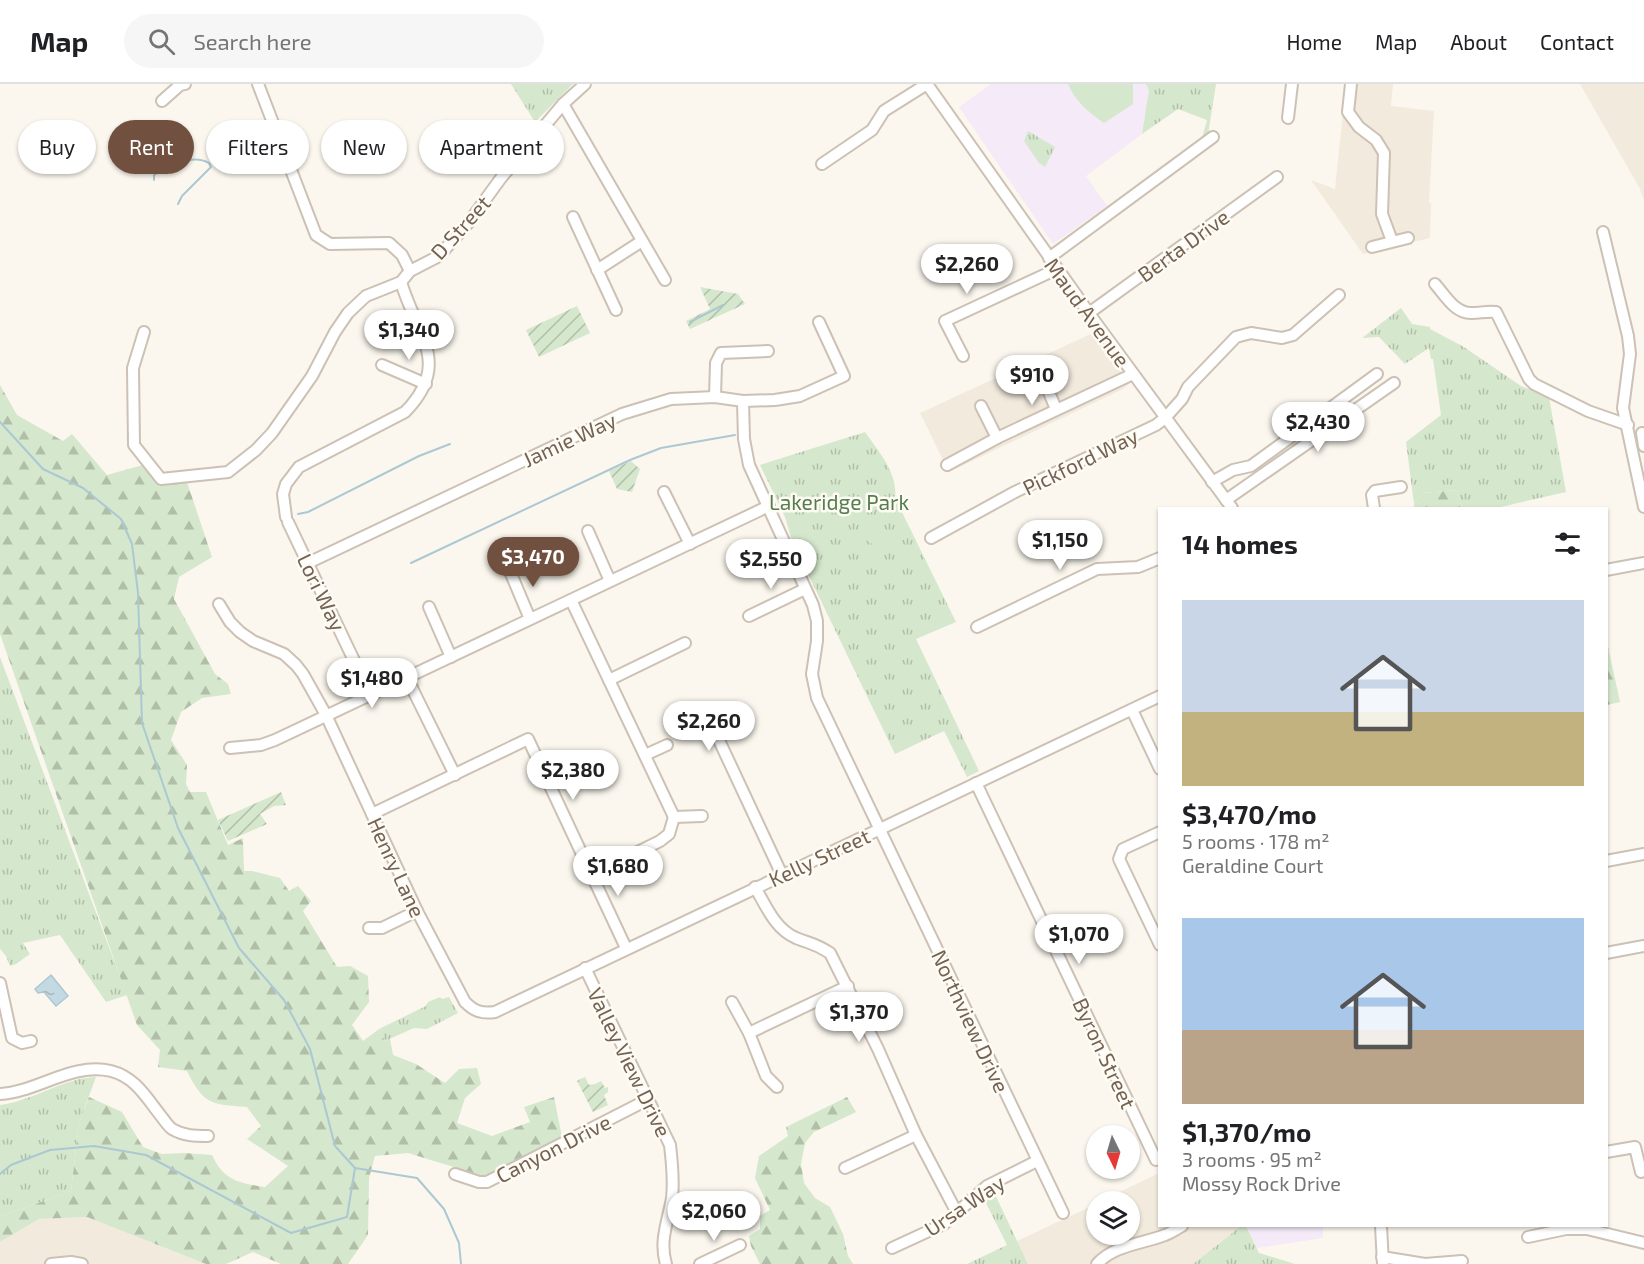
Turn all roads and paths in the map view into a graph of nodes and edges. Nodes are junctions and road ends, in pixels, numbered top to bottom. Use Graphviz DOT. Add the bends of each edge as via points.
graph roads {
  1 [pos="185,84"];
  2 [pos="258,84"];
  3 [pos="585,84"];
  4 [pos="927,84"];
  5 [pos="1292,84"];
  6 [pos="1351,84"];
  7 [pos="162,101"];
  8 [pos="563,104"];
  9 [pos="1288,118"];
  10 [pos="1214,137"];
  11 [pos="822,164"];
  12 [pos="1277,177"];
  13 [pos="573,217"];
  14 [pos="1603,232"];
  15 [pos="1408,238"];
  16 [pos="642,241"];
  17 [pos="1392,241"];
  18 [pos="1372,247"];
  19 [pos="1049,258"];
  20 [pos="1057,269"];
  21 [pos="597,270"];
  22 [pos="410,271"];
  23 [pos="665,280"];
  24 [pos="401,282"];
  25 [pos="1435,284"];
  26 [pos="1339,295"];
  27 [pos="616,310"];
  28 [pos="1089,313"];
  29 [pos="819,321"];
  30 [pos="144,332"];
  31 [pos="768,351"];
  32 [pos="963,356"];
  33 [pos="382,365"];
  34 [pos="1133,374"];
  35 [pos="1377,374"];
  36 [pos="1043,378"];
  37 [pos="1394,383"];
  38 [pos="426,384"];
  39 [pos="715,397"];
  40 [pos="743,401"];
  41 [pos="981,406"];
  42 [pos="1056,410"];
  43 [pos="1165,418"];
  44 [pos="1628,425"];
  45 [pos="1642,433"];
  46 [pos="997,438"];
  47 [pos="1644,446"];
  48 [pos="947,465"];
  49 [pos="1212,482"];
  50 [pos="1401,487"];
  51 [pos="664,492"];
  52 [pos="1229,504"];
  53 [pos="769,506"];
  54 [pos="1374,507"];
  55 [pos="1644,507"];
  56 [pos="588,531"];
  57 [pos="931,538"];
  58 [pos="690,544"];
  59 [pos="1158,559"];
  60 [pos="308,562"];
  61 [pos="1644,563"];
  62 [pos="509,569"];
  63 [pos="1608,570"];
  64 [pos="610,581"];
  65 [pos="805,589"];
  66 [pos="571,600"];
  67 [pos="219,604"];
  68 [pos="429,608"];
  69 [pos="748,616"];
  70 [pos="530,619"];
  71 [pos="978,627"];
  72 [pos="685,643"];
  73 [pos="451,657"];
  74 [pos="407,678"];
  75 [pos="609,680"];
  76 [pos="370,694"];
  77 [pos="1158,697"];
  78 [pos="1132,710"];
  79 [pos="326,715"];
  80 [pos="711,721"];
  81 [pos="667,745"];
  82 [pos="230,747"];
  83 [pos="645,754"];
  84 [pos="1158,765"];
  85 [pos="455,775"];
  86 [pos="976,783"];
  87 [pos="372,814"];
  88 [pos="702,816"];
  89 [pos="674,817"];
  90 [pos="879,829"];
  91 [pos="1158,833"];
  92 [pos="1644,854"];
  93 [pos="1608,861"];
  94 [pos="593,874"];
  95 [pos="782,875"];
  96 [pos="755,887"];
  97 [pos="417,911"];
  98 [pos="369,928"];
  99 [pos="1158,941"];
  100 [pos="1644,946"];
  101 [pos="626,948"];
  102 [pos="1608,953"];
  103 [pos="585,968"];
  104 [pos="0,983"];
  105 [pos="848,986"];
  106 [pos="732,1002"];
  107 [pos="477,1012"];
  108 [pos="749,1034"];
  109 [pos="31,1041"];
  110 [pos="777,1087"];
  111 [pos="0,1094"];
  112 [pos="647,1100"];
  113 [pos="916,1135"];
  114 [pos="208,1136"];
  115 [pos="1608,1152"];
  116 [pos="1156,1160"];
  117 [pos="1037,1161"];
  118 [pos="845,1168"];
  119 [pos="1641,1172"];
  120 [pos="455,1174"];
  121 [pos="957,1213"];
  122 [pos="1063,1213"];
  123 [pos="1180,1227"];
  124 [pos="1381,1227"];
  125 [pos="1566,1227"];
  126 [pos="1528,1237"];
  127 [pos="1644,1243"];
  128 [pos="740,1245"];
  129 [pos="892,1248"];
  130 [pos="1382,1260"];
  131 [pos="1099,1261"];
  132 [pos="1462,1261"];
  133 [pos="662,1263"];
  134 [pos="51,1264"];
  135 [pos="82,1264"];
  136 [pos="700,1264"];
  1 -- 7 [label="street"];
  2 -- 22 [label="street" via="316,235 330,244 389,243 402,255"];
  3 -- 8 [label="street, D Street"];
  4 -- 11 [label="street" via="884,111 872,130"];
  4 -- 19 [label="street, Maud Avenue"];
  5 -- 9 [label="street"];
  6 -- 17 [label="street" via="1348,112 1384,153 1382,213"];
  8 -- 16 [label="street"];
  8 -- 22 [label="street, D Street" via="439,256"];
  10 -- 19 [label="street"];
  12 -- 28 [label="street, Berta Drive"];
  13 -- 21 [label="street"];
  14 -- 44 [label="street" via="1629,342 1623,408"];
  15 -- 17 [label="street"];
  16 -- 21 [label="street"];
  16 -- 23 [label="street"];
  17 -- 18 [label="street"];
  19 -- 20 [label="street, Maud Avenue"];
  20 -- 28 [label="street, Maud Avenue"];
  20 -- 32 [label="street" via="945,321"];
  21 -- 27 [label="street"];
  22 -- 24 [label="street, D Street"];
  24 -- 30 [label="street" via="366,296 348,313 312,376 272,433 228,472 161,479 134,445 133,368"];
  24 -- 38 [label="street" via="428,348"];
  25 -- 44 [label="street" via="1459,311 1496,312 1534,384 1588,411"];
  26 -- 43 [label="street, Pickford Way" via="1293,334 1282,338 1251,333 1236,337 1188,387"];
  28 -- 34 [label="street, Maud Avenue"];
  29 -- 40 [label="street, Jamie Way" via="844,376 800,396"];
  31 -- 39 [label="street" via="721,353 716,363"];
  33 -- 38 [label="street"];
  34 -- 42 [label="street"];
  34 -- 43 [label="street, Maud Avenue"];
  35 -- 49 [label="street" via="1251,466 1233,470"];
  36 -- 42 [label="street"];
  37 -- 52 [label="street"];
  38 -- 60 [label="street, Lori Way" via="418,400 405,412 299,467 291,475 283,494 287,520"];
  39 -- 40 [label="street, Jamie Way"];
  39 -- 60 [label="street, Jamie Way" via="671,399 622,414"];
  40 -- 53 [label="street, Northview Drive" via="749,465"];
  41 -- 46 [label="street"];
  42 -- 46 [label="street"];
  43 -- 49 [label="street, Maud Avenue"];
  43 -- 57 [label="street, Pickford Way"];
  44 -- 55 [label="street"];
  45 -- 47 [label="street"];
  46 -- 48 [label="street"];
  49 -- 52 [label="street, Maud Avenue"];
  50 -- 54 [label="street" via="1375,490"];
  51 -- 58 [label="street"];
  53 -- 58 [label="street"];
  53 -- 65 [label="street, Northview Drive"];
  56 -- 64 [label="street"];
  58 -- 64 [label="street"];
  59 -- 71 [label="street" via="1138,567 1097,569"];
  60 -- 76 [label="street, Lori Way"];
  61 -- 63 [label="street"];
  62 -- 70 [label="street"];
  64 -- 66 [label="street"];
  65 -- 69 [label="street"];
  65 -- 90 [label="street, Northview Drive" via="818,621 812,674 817,698"];
  66 -- 70 [label="street"];
  66 -- 75 [label="street"];
  67 -- 79 [label="street, Henry Lane" via="240,632 284,654 296,665"];
  68 -- 73 [label="street"];
  70 -- 73 [label="street"];
  72 -- 75 [label="street"];
  73 -- 74 [label="street"];
  74 -- 76 [label="street"];
  74 -- 85 [label="street"];
  75 -- 83 [label="street"];
  76 -- 79 [label="street"];
  77 -- 78 [label="street, Kelly Street"];
  78 -- 84 [label="street"];
  78 -- 86 [label="street, Kelly Street"];
  79 -- 82 [label="street" via="261,745"];
  79 -- 87 [label="street, Henry Lane"];
  80 -- 95 [label="street"];
  81 -- 83 [label="street"];
  83 -- 89 [label="street"];
  85 -- 87 [label="street"];
  85 -- 94 [label="street" via="528,739"];
  86 -- 90 [label="street, Kelly Street"];
  86 -- 116 [label="street, Byron Street"];
  87 -- 97 [label="street, Henry Lane"];
  88 -- 89 [label="street"];
  89 -- 94 [label="street" via="669,834 660,841"];
  90 -- 95 [label="street, Kelly Street"];
  90 -- 117 [label="street, Northview Drive"];
  91 -- 99 [label="street" via="1123,849 1119,859"];
  92 -- 93 [label="street"];
  94 -- 101 [label="street"];
  95 -- 96 [label="street, Kelly Street"];
  96 -- 101 [label="street, Kelly Street"];
  96 -- 105 [label="street" via="778,927 830,953"];
  97 -- 98 [label="street" via="382,928"];
  97 -- 107 [label="street, Henry Lane" via="465,1002"];
  100 -- 102 [label="street"];
  101 -- 103 [label="street, Kelly Street"];
  103 -- 107 [label="street, Kelly Street" via="495,1012"];
  103 -- 112 [label="street, Valley View Drive"];
  104 -- 109 [label="street" via="12,1038 22,1043"];
  105 -- 108 [label="street"];
  105 -- 113 [label="street"];
  106 -- 108 [label="street"];
  108 -- 110 [label="street" via="766,1076"];
  111 -- 114 [label="street" via="90,1069 111,1071 130,1078 171,1128 189,1136"];
  112 -- 120 [label="street, Canyon Drive" via="487,1182"];
  112 -- 133 [label="street, Valley View Drive" via="670,1145 672,1166 672,1196"];
  113 -- 118 [label="street"];
  113 -- 121 [label="street"];
  115 -- 119 [label="street" via="1635,1147"];
  117 -- 121 [label="street, Ursa Way" via="987,1186"];
  117 -- 122 [label="street, Northview Drive"];
  121 -- 129 [label="street, Ursa Way" via="944,1224"];
  123 -- 131 [label="street" via="1116,1250"];
  124 -- 130 [label="street"];
  125 -- 126 [label="street"];
  125 -- 127 [label="street"];
  128 -- 136 [label="street"];
  130 -- 132 [label="street" via="1425,1264"];
  134 -- 135 [label="street"];
}
